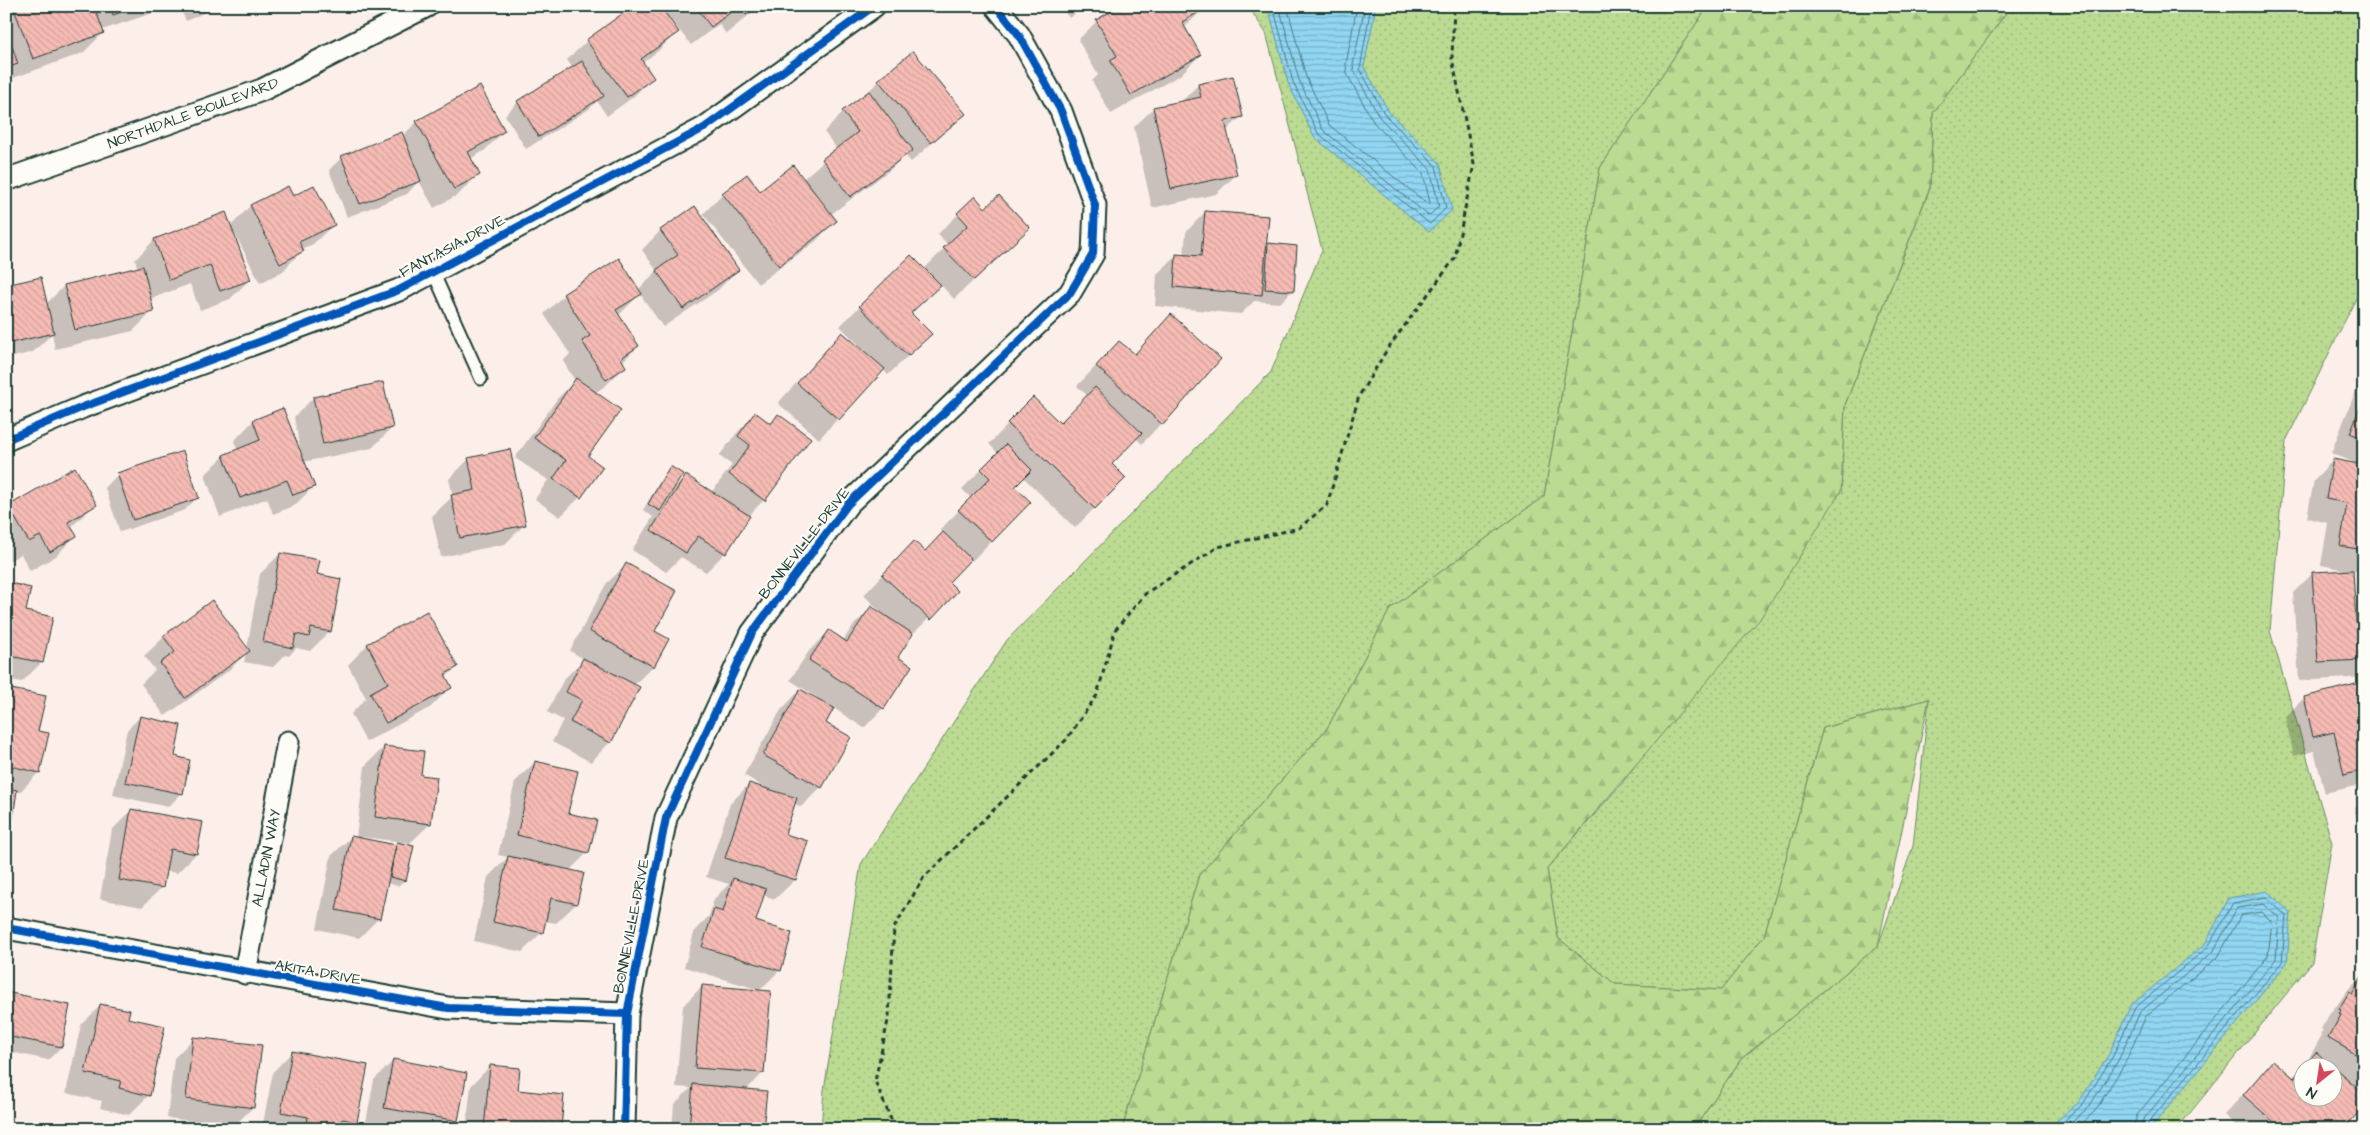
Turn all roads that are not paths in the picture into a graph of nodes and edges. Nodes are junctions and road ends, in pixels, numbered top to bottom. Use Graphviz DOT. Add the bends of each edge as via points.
graph roads {
  1 [pos="427,6"];
  2 [pos="874,6"];
  3 [pos="996,6"];
  4 [pos="6,180"];
  5 [pos="433,272"];
  6 [pos="481,379"];
  7 [pos="6,440"];
  8 [pos="288,742"];
  9 [pos="6,928"];
  10 [pos="245,973"];
  11 [pos="627,1014"];
  12 [pos="624,1129"];
  1 -- 4 [label="street, NORTHDALE BOULEVARD" via="262,90"];
  2 -- 5 [label="street, FANTASIA DRIVE" via="704,128"];
  3 -- 11 [label="street, BONNEVILLE DRIVE" via="1019,35 1061,111 1095,206 1093,254 1070,293 848,504 752,633 666,818"];
  5 -- 6 [label="lane"];
  5 -- 7 [label="street, FANTASIA DRIVE" via="399,290 83,407"];
  8 -- 10 [label="street, ALLADIN WAY"];
  9 -- 10 [label="street, AKITA DRIVE"];
  10 -- 11 [label="street, AKITA DRIVE" via="448,1008"];
  11 -- 12 [label="street, BONNEVILLE DRIVE"];
}
